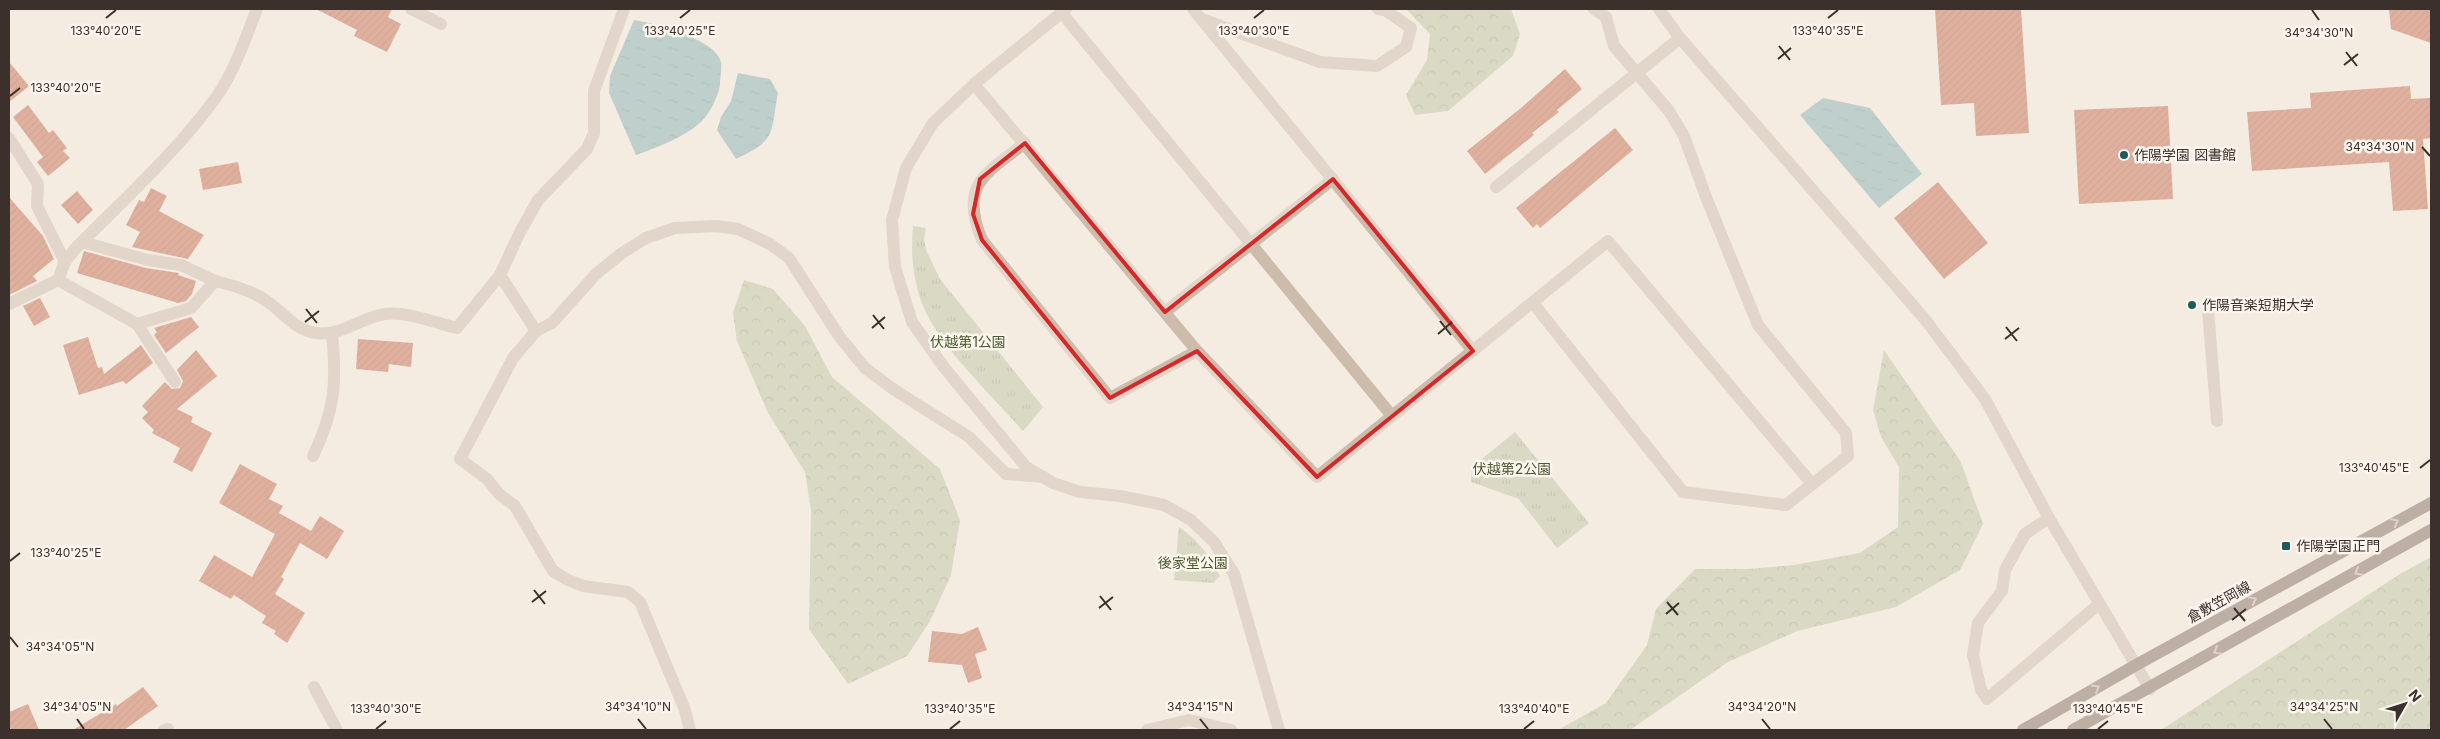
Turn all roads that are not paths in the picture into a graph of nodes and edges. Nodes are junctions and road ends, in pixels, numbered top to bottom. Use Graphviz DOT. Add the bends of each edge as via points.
graph roads {
  1 [pos="257,9"];
  2 [pos="411,9"];
  3 [pos="624,9"];
  4 [pos="1378,9"];
  5 [pos="1594,9"];
  6 [pos="1659,9"];
  7 [pos="1064,10"];
  8 [pos="1198,14"];
  9 [pos="441,24"];
  10 [pos="1680,38"];
  11 [pos="1637,74"];
  12 [pos="974,84"];
  13 [pos="9,138"];
  14 [pos="1024,143"];
  15 [pos="1333,179"];
  16 [pos="1496,187"];
  17 [pos="82,242"];
  18 [pos="1251,243"];
  19 [pos="65,262"];
  20 [pos="500,275"];
  21 [pos="58,280"];
  22 [pos="215,281"];
  23 [pos="1533,303"];
  24 [pos="9,304"];
  25 [pos="2208,310"];
  26 [pos="1166,312"];
  27 [pos="137,324"];
  28 [pos="536,331"];
  29 [pos="332,333"];
  30 [pos="1197,350"];
  31 [pos="1473,351"];
  32 [pos="176,382"];
  33 [pos="1392,416"];
  34 [pos="2217,421"];
  35 [pos="313,456"];
  36 [pos="1043,477"];
  37 [pos="1812,484"];
  38 [pos="2431,503"];
  39 [pos="2049,518"];
  40 [pos="2431,530"];
  41 [pos="2099,604"];
  42 [pos="2136,665"];
  43 [pos="314,687"];
  44 [pos="2150,689"];
  45 [pos="1192,725"];
  46 [pos="336,730"];
  47 [pos="690,730"];
  48 [pos="1147,730"];
  49 [pos="1232,730"];
  50 [pos="1279,730"];
  51 [pos="2023,730"];
  52 [pos="2073,730"];
  1 -- 17 [label="street" via="218,94 173,151"];
  2 -- 9 [label="street"];
  3 -- 20 [label="street" via="594,91 594,133 587,149 538,200"];
  4 -- 8 [label="street" via="1411,28 1406,47 1377,66 1320,62"];
  5 -- 11 [label="street" via="1606,16 1614,46"];
  6 -- 10 [label="street"];
  7 -- 12 [label="street"];
  7 -- 18 [label="street"];
  8 -- 15 [label="street"];
  10 -- 11 [label="street"];
  10 -- 39 [label="street" via="1924,318 1986,399"];
  11 -- 16 [label="street"];
  11 -- 37 [label="street" via="1684,136 1758,324 1846,433 1848,456"];
  12 -- 14 [label="street"];
  12 -- 36 [label="street" via="933,123 906,168 892,220 895,267 917,330 1026,467"];
  13 -- 19 [label="street" via="38,184 37,206"];
  14 -- 26 [label="street"];
  14 -- 30 [label="street" via="980,179 974,195 973,214 977,228 982,240 1110,398"];
  15 -- 18 [label="street"];
  15 -- 31 [label="street"];
  17 -- 19 [label="street"];
  17 -- 22 [label="street" via="148,260 181,265"];
  18 -- 26 [label="street"];
  18 -- 33 [label="street"];
  19 -- 21 [label="street"];
  20 -- 28 [label="street"];
  20 -- 29 [label="street" via="457,328 411,316 386,314"];
  21 -- 24 [label="street"];
  21 -- 27 [label="street"];
  22 -- 27 [label="street" via="191,308"];
  22 -- 29 [label="street" via="246,289 272,304 287,320 315,333"];
  23 -- 31 [label="street"];
  23 -- 37 [label="street" via="1683,492 1786,505"];
  23 -- 37 [label="street" via="1608,241"];
  25 -- 34 [label="street"];
  26 -- 30 [label="street"];
  27 -- 32 [label="street"];
  28 -- 36 [label="street" via="552,323 596,274 646,238 675,228 716,226 738,229 770,244 789,258 838,336 865,368 969,437 1006,474"];
  28 -- 47 [label="street" via="513,358 460,459 515,506 553,571 583,586 628,592 640,602 685,710"];
  29 -- 35 [label="street" via="334,392 327,427"];
  30 -- 33 [label="street" via="1317,477"];
  31 -- 33 [label="street"];
  36 -- 50 [label="street" via="1080,492 1164,505 1191,520 1214,542 1234,574"];
  42 -- 38 [label="main road, 倉敷笠岡線, one-way"];
  39 -- 41 [label="street"];
  39 -- 41 [label="street" via="2025,534 2006,570 2002,591 1978,623 1973,655 1981,690 1987,699"];
  40 -- 44 [label="main road, one-way"];
  41 -- 42 [label="street"];
  42 -- 44 [label="street"];
  51 -- 42 [label="main road, 倉敷笠岡線, one-way"];
  43 -- 46 [label="street"];
  44 -- 52 [label="main road"];
  45 -- 48 [label="street"];
  45 -- 49 [label="street"];
}
